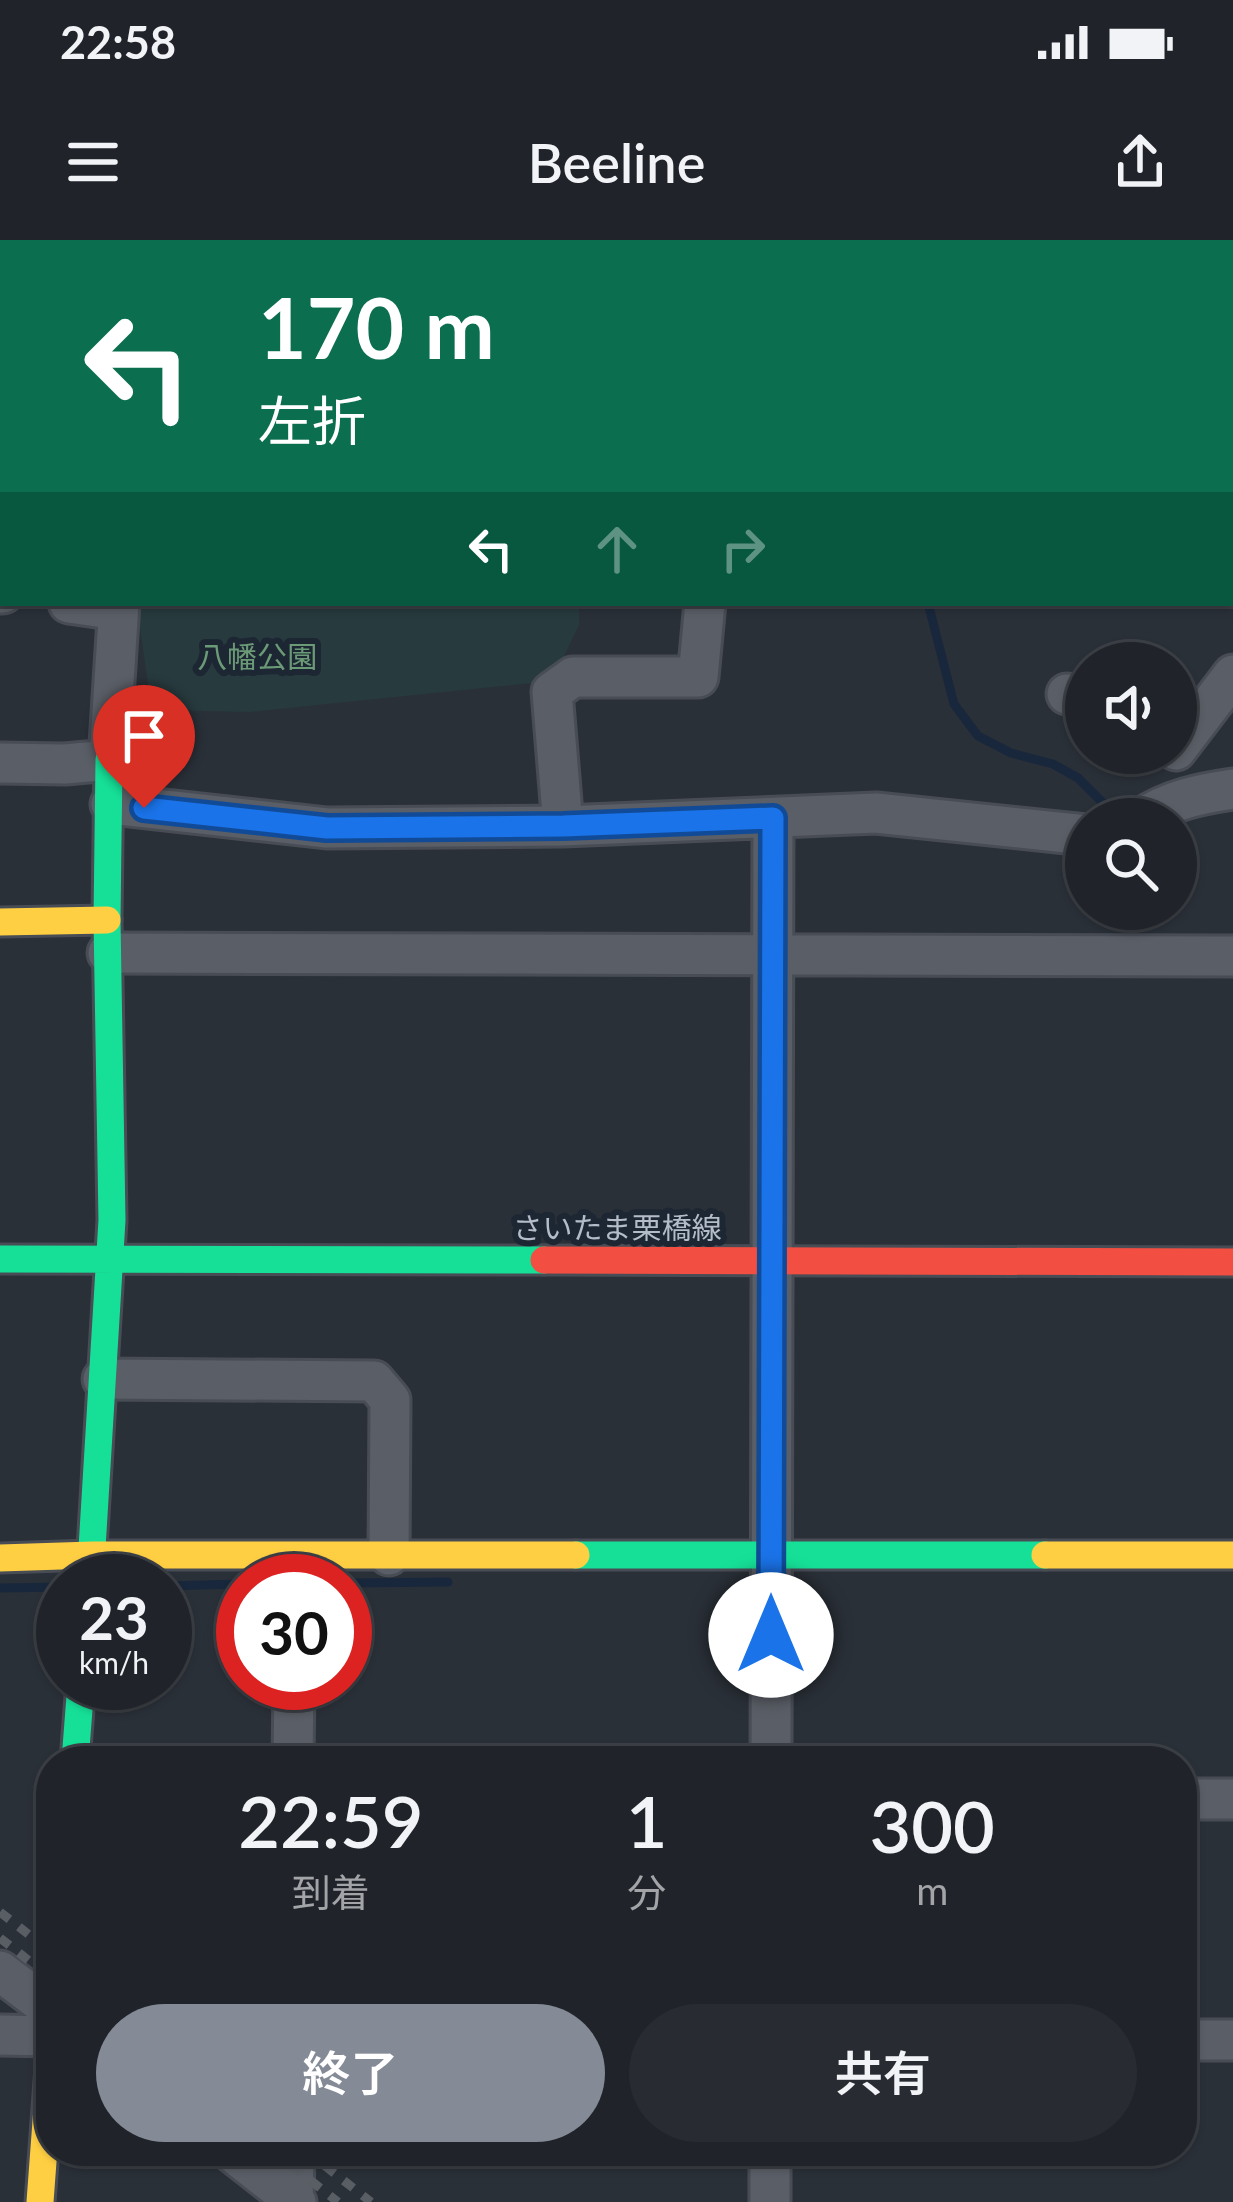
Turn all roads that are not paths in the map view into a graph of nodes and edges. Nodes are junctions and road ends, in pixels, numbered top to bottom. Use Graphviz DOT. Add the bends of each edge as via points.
graph roads {
  1 [pos="706,606"];
  2 [pos="118,607"];
  3 [pos="1233,675"];
  4 [pos="1197,715"];
  5 [pos="109,760"];
  6 [pos="0,764"];
  7 [pos="1233,789"];
  8 [pos="1187,798"];
  9 [pos="111,804"];
  10 [pos="773,818"];
  11 [pos="563,826"];
  12 [pos="1065,833"];
  13 [pos="0,922"];
  14 [pos="108,936"];
  15 [pos="771,955"];
  16 [pos="1233,956"];
  17 [pos="772,1231"];
  18 [pos="107,1258"];
  19 [pos="0,1259"];
  20 [pos="1233,1262"];
  21 [pos="103,1379"];
  22 [pos="92,1554"];
  23 [pos="389,1556"];
  24 [pos="772,1556"];
  25 [pos="1233,1556"];
  26 [pos="0,1558"];
  27 [pos="372,1558"];
  28 [pos="36,1562"];
  29 [pos="79,1710"];
  30 [pos="294,1710"];
  31 [pos="76,1746"];
  32 [pos="293,1746"];
  33 [pos="771,1746"];
  34 [pos="1197,1799"];
  35 [pos="1233,1799"];
  36 [pos="0,1971"];
  37 [pos="36,1998"];
  38 [pos="0,2035"];
  39 [pos="36,2036"];
  40 [pos="1197,2039"];
  41 [pos="1233,2040"];
  42 [pos="43,2166"];
  43 [pos="250,2166"];
  44 [pos="294,2166"];
  45 [pos="770,2166"];
  46 [pos="40,2202"];
  47 [pos="294,2202"];
  48 [pos="770,2202"];
  1 -- 11 [label="street" via="698,677 573,677 552,692"];
  2 -- 5 [label="street"];
  3 -- 4 [label="street"];
  5 -- 6 [label="street"];
  5 -- 9 [label="street"];
  7 -- 8 [label="street"];
  9 -- 11 [label="street" via="327,828"];
  9 -- 14 [label="street"];
  10 -- 11 [label="street"];
  10 -- 12 [label="street" via="876,813"];
  10 -- 15 [label="street"];
  13 -- 14 [label="street"];
  14 -- 15 [label="street"];
  14 -- 18 [label="street"];
  15 -- 16 [label="street"];
  15 -- 17 [label="street"];
  17 -- 18 [label="street, さいたま栗橋線"];
  17 -- 20 [label="street, さいたま栗橋線"];
  17 -- 24 [label="street"];
  18 -- 19 [label="street, さいたま栗橋線"];
  18 -- 21 [label="street"];
  21 -- 22 [label="street"];
  21 -- 23 [label="street" via="374,1381 390,1400"];
  23 -- 24 [label="street"];
  23 -- 27 [label="street"];
  24 -- 25 [label="street"];
  24 -- 33 [label="street"];
  26 -- 28 [label="street"];
  29 -- 31 [label="street"];
  30 -- 32 [label="street"];
  34 -- 35 [label="street"];
  36 -- 37 [label="street"];
  38 -- 39 [label="street"];
  40 -- 41 [label="street"];
  42 -- 46 [label="street"];
  43 -- 47 [label="street"];
  44 -- 47 [label="street"];
  45 -- 48 [label="street"];
}
